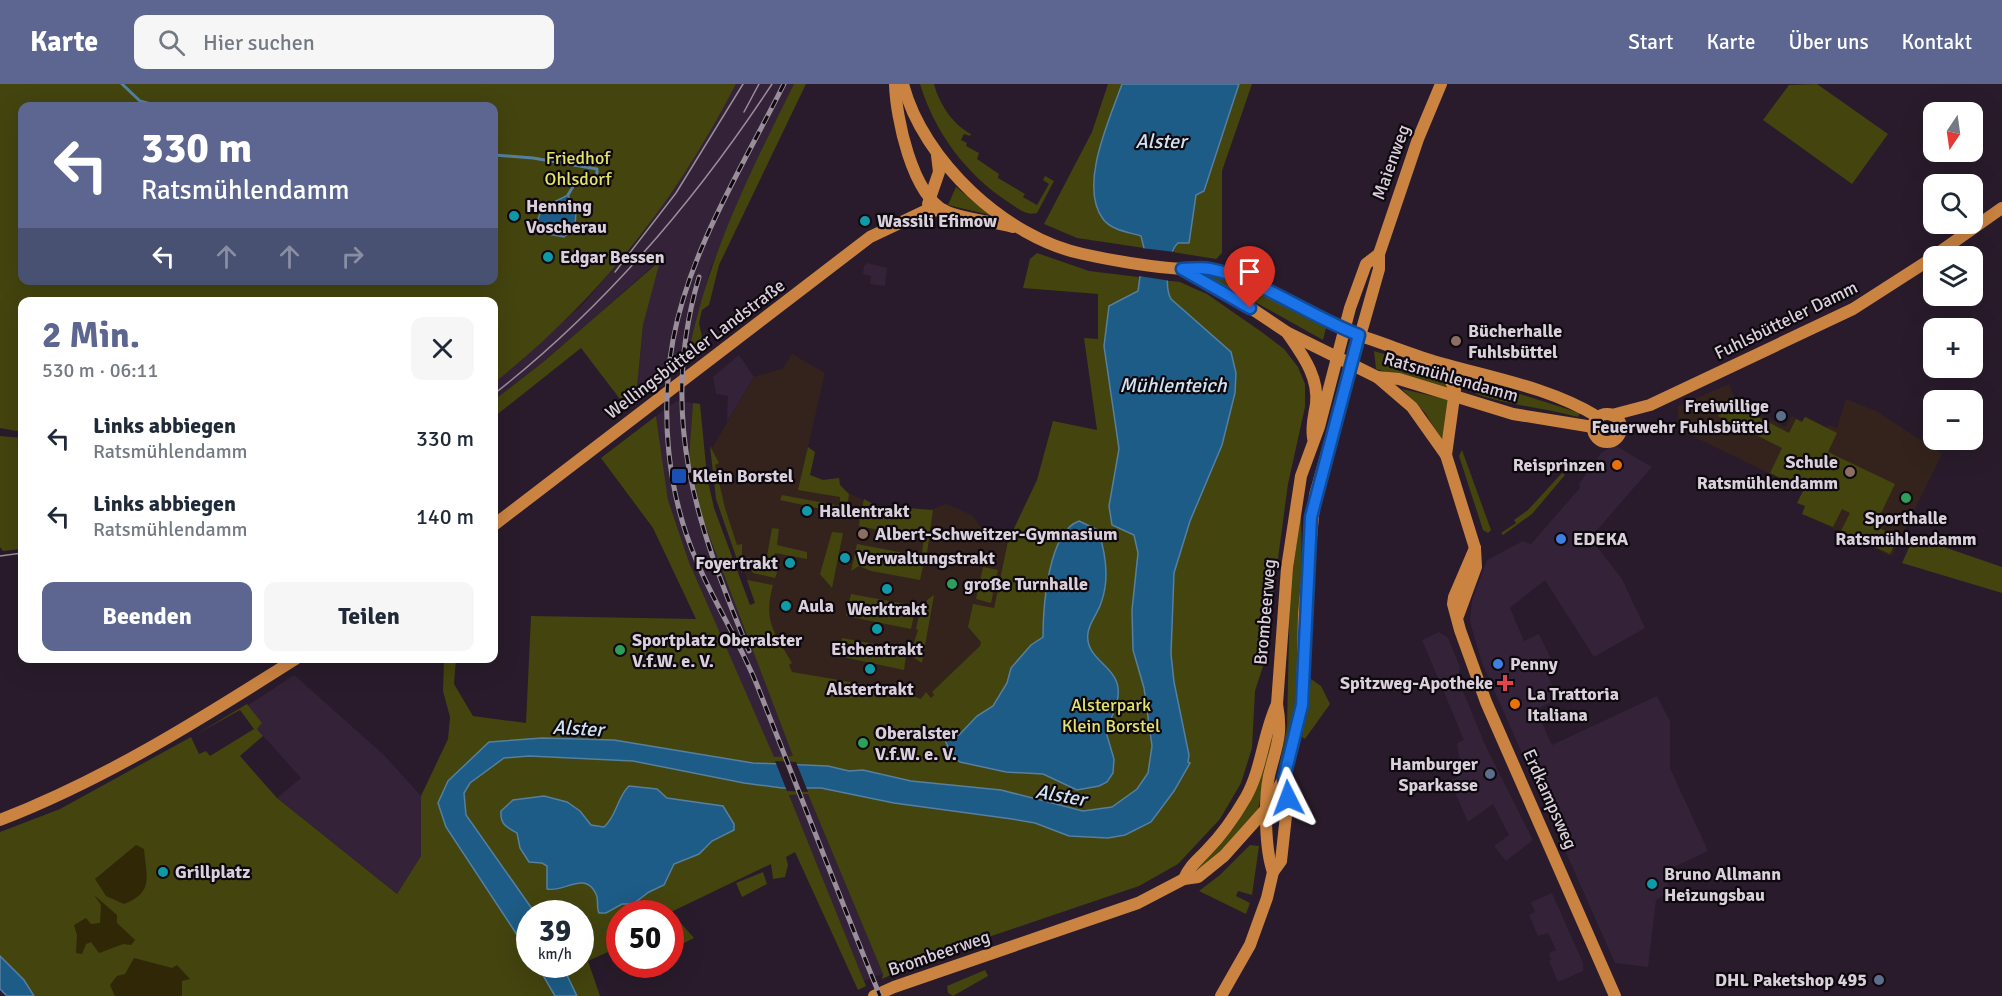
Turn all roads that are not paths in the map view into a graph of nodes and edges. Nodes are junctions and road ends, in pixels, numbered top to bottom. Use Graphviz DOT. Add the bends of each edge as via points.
graph roads {
  1 [pos="895,84"];
  2 [pos="903,84"];
  3 [pos="1441,84"];
  4 [pos="936,152"];
  5 [pos="931,199"];
  6 [pos="2002,207"];
  7 [pos="944,210"];
  8 [pos="925,211"];
  9 [pos="1020,228"];
  10 [pos="1949,246"];
  11 [pos="1379,254"];
  12 [pos="1923,264"];
  13 [pos="1182,269"];
  14 [pos="1343,329"];
  15 [pos="1288,333"];
  16 [pos="1359,335"];
  17 [pos="1336,357"];
  18 [pos="1436,362"];
  19 [pos="1351,364"];
  20 [pos="1377,376"];
  21 [pos="1455,397"];
  22 [pos="1617,419"];
  23 [pos="1596,422"];
  24 [pos="1313,440"];
  25 [pos="1446,455"];
  26 [pos="498,522"];
  27 [pos="289,663"];
  28 [pos="1277,704"];
  29 [pos="1284,778"];
  30 [pos="1266,809"];
  31 [pos="0,820"];
  32 [pos="1273,873"];
  33 [pos="1184,879"];
  34 [pos="874,996"];
  35 [pos="1221,996"];
  36 [pos="1615,996"];
  1 -- 5 [label="main road, Ratsmühlendamm" via="911,164"];
  2 -- 4 [label="main road, Ratsmühlendamm" via="916,120"];
  3 -- 11 [label="main road, Maienweg"];
  4 -- 5 [label="main road" via="940,167"];
  4 -- 9 [label="main road, Ratsmühlendamm" via="956,178"];
  5 -- 7 [label="main road, Ratsmühlendamm"];
  5 -- 8 [label="main road"];
  6 -- 10 [label="main road, Fuhlsbütteler Damm"];
  7 -- 8 [label="main road, Wellingsbütteler Landstraße"];
  7 -- 9 [label="main road, Ratsmühlendamm"];
  8 -- 26 [label="main road, Wellingsbütteler Landstraße" via="870,237"];
  9 -- 13 [label="main road, Ratsmühlendamm" via="1070,251"];
  11 -- 14 [label="main road, Maienweg" via="1366,264"];
  11 -- 16 [label="main road, Maienweg" via="1379,269"];
  12 -- 22 [label="main road, Fuhlsbütteler Damm" via="1853,309"];
  13 -- 14 [label="main road, Ratsmühlendamm" via="1207,268 1235,277"];
  13 -- 15 [label="main road, Ratsmühlendamm"];
  14 -- 16 [label="main road, Ratsmühlendamm"];
  14 -- 17 [label="main road, Brombeerweg"];
  15 -- 17 [label="main road, Ratsmühlendamm"];
  15 -- 24 [label="main road" via="1314,379"];
  16 -- 18 [label="main road, Ratsmühlendamm"];
  16 -- 19 [label="main road, Brombeerweg"];
  17 -- 19 [label="main road, Ratsmühlendamm"];
  17 -- 24 [label="main road, Brombeerweg"];
  18 -- 21 [label="main road" via="1452,381"];
  18 -- 23 [label="main road, Ratsmühlendamm" via="1571,402"];
  19 -- 20 [label="main road, Ratsmühlendamm"];
  19 -- 29 [label="main road, Brombeerweg" via="1311,517 1302,705"];
  20 -- 21 [label="main road, Ratsmühlendamm"];
  20 -- 25 [label="main road, Erdkampsweg" via="1422,417"];
  21 -- 23 [label="main road, Ratsmühlendamm" via="1530,418"];
  21 -- 25 [label="main road, Erdkampsweg"];
  22 -- 23 [label="main road, Ratsmühlendamm"];
  22 -- 23 [label="main road, Ratsmühlendamm" via="1620,434 1610,442 1598,438"];
  24 -- 28 [label="main road, Brombeerweg" via="1292,524"];
  25 -- 36 [label="main road, Erdkampsweg" via="1475,548 1454,597 1460,630 1486,702"];
  27 -- 31 [label="main road" via="114,769"];
  28 -- 30 [label="main road" via="1281,726"];
  28 -- 33 [label="main road, Brombeerweg" via="1247,794 1228,825 1189,867"];
  29 -- 30 [label="main road, Brombeerweg"];
  29 -- 32 [label="main road" via="1288,798 1281,861"];
  30 -- 32 [label="main road" via="1268,859"];
  30 -- 33 [label="main road, Brombeerweg" via="1210,869 1198,877"];
  32 -- 35 [label="main road" via="1260,922"];
  33 -- 34 [label="main road, Brombeerweg" via="1138,903"];
}
